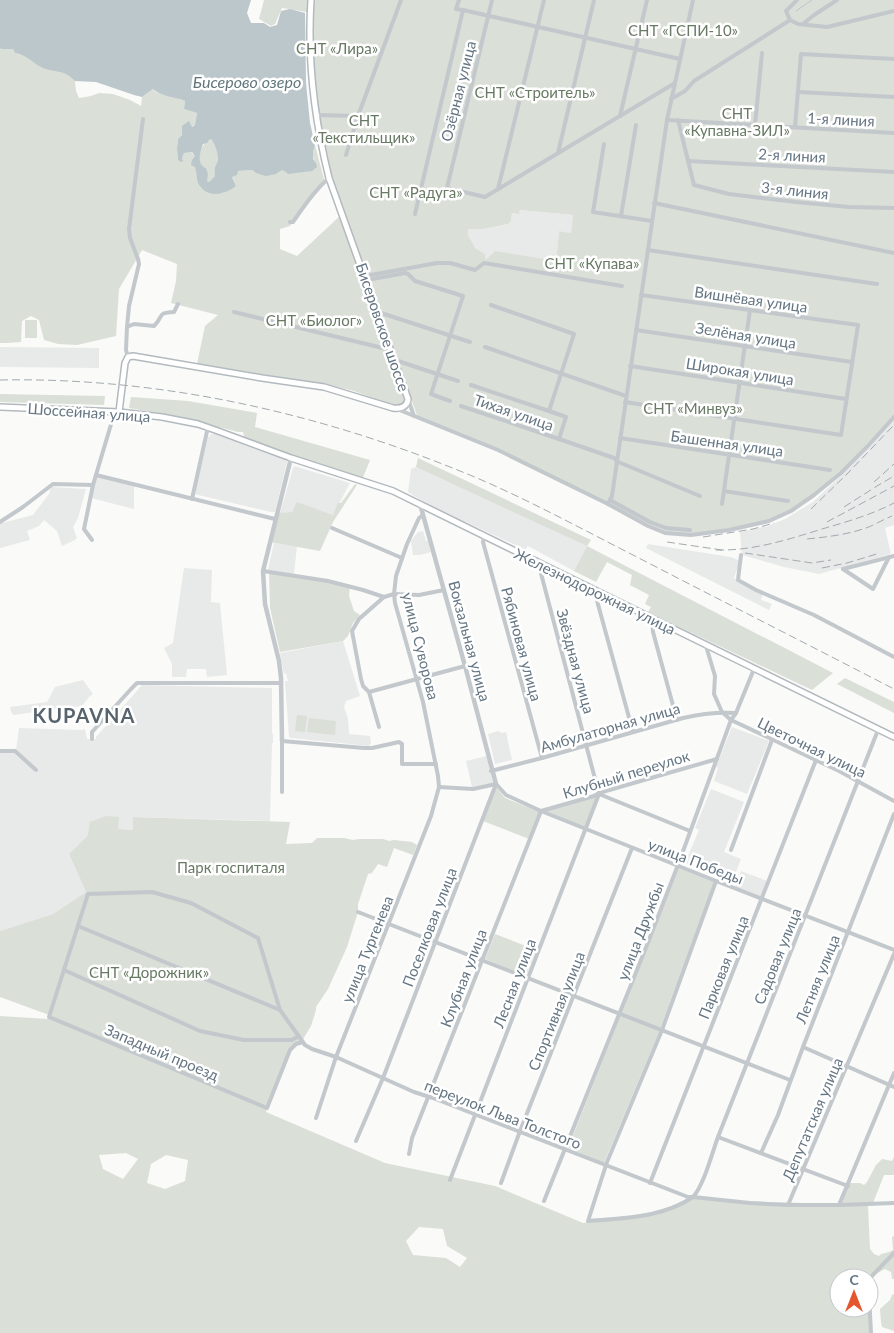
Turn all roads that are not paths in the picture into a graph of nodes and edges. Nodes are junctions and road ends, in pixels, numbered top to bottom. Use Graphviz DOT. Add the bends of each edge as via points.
graph roads {
  1 [pos="311,0"];
  2 [pos="401,0"];
  3 [pos="459,0"];
  4 [pos="492,0"];
  5 [pos="544,0"];
  6 [pos="594,0"];
  7 [pos="646,0"];
  8 [pos="693,0"];
  9 [pos="797,0"];
  10 [pos="837,0"];
  11 [pos="783,5"];
  12 [pos="463,10"];
  13 [pos="786,11"];
  14 [pos="894,11"];
  15 [pos="488,16"];
  16 [pos="790,20"];
  17 [pos="801,24"];
  18 [pos="537,27"];
  19 [pos="585,38"];
  20 [pos="635,49"];
  21 [pos="762,53"];
  22 [pos="680,59"];
  23 [pos="894,59"];
  24 [pos="675,83"];
  25 [pos="798,92"];
  26 [pos="894,97"];
  27 [pos="671,99"];
  28 [pos="316,115"];
  29 [pos="358,116"];
  30 [pos="620,116"];
  31 [pos="143,119"];
  32 [pos="667,120"];
  33 [pos="678,120"];
  34 [pos="636,125"];
  35 [pos="755,125"];
  36 [pos="795,127"];
  37 [pos="894,133"];
  38 [pos="604,144"];
  39 [pos="558,153"];
  40 [pos="346,155"];
  41 [pos="688,161"];
  42 [pos="894,172"];
  43 [pos="329,178"];
  44 [pos="498,189"];
  45 [pos="654,204"];
  46 [pos="894,208"];
  47 [pos="415,214"];
  48 [pos="621,216"];
  49 [pos="652,221"];
  50 [pos="290,222"];
  51 [pos="648,250"];
  52 [pos="894,253"];
  53 [pos="366,278"];
  54 [pos="877,284"];
  55 [pos="622,286"];
  56 [pos="641,295"];
  57 [pos="178,304"];
  58 [pos="491,305"];
  59 [pos="750,310"];
  60 [pos="234,312"];
  61 [pos="378,312"];
  62 [pos="127,327"];
  63 [pos="636,330"];
  64 [pos="450,335"];
  65 [pos="470,342"];
  66 [pos="744,346"];
  67 [pos="485,347"];
  68 [pos="391,350"];
  69 [pos="128,357"];
  70 [pos="395,360"];
  71 [pos="852,362"];
  72 [pos="630,366"];
  73 [pos="437,374"];
  74 [pos="561,374"];
  75 [pos="458,381"];
  76 [pos="739,382"];
  77 [pos="471,385"];
  78 [pos="626,396"];
  79 [pos="408,399"];
  80 [pos="846,399"];
  81 [pos="450,401"];
  82 [pos="625,402"];
  83 [pos="461,406"];
  84 [pos="0,408"];
  85 [pos="393,408"];
  86 [pos="549,411"];
  87 [pos="119,412"];
  88 [pos="414,416"];
  89 [pos="894,417"];
  90 [pos="734,418"];
  91 [pos="112,421"];
  92 [pos="208,427"];
  93 [pos="620,438"];
  94 [pos="559,439"];
  95 [pos="729,454"];
  96 [pos="291,458"];
  97 [pos="616,460"];
  98 [pos="830,470"];
  99 [pos="96,475"];
  100 [pos="93,485"];
  101 [pos="724,491"];
  102 [pos="700,496"];
  103 [pos="192,498"];
  104 [pos="788,500"];
  105 [pos="609,502"];
  106 [pos="420,504"];
  107 [pos="722,504"];
  108 [pos="423,515"];
  109 [pos="275,519"];
  110 [pos="0,522"];
  111 [pos="332,528"];
  112 [pos="690,530"];
  113 [pos="484,536"];
  114 [pos="92,540"];
  115 [pos="741,556"];
  116 [pos="892,556"];
  117 [pos="402,558"];
  118 [pos="538,562"];
  119 [pos="263,571"];
  120 [pos="444,590"];
  121 [pos="597,590"];
  122 [pos="394,594"];
  123 [pos="384,597"];
  124 [pos="652,619"];
  125 [pos="706,646"];
  126 [pos="894,657"];
  127 [pos="465,666"];
  128 [pos="754,669"];
  129 [pos="417,679"];
  130 [pos="281,683"];
  131 [pos="369,692"];
  132 [pos="722,712"];
  133 [pos="736,713"];
  134 [pos="677,720"];
  135 [pos="731,720"];
  136 [pos="379,727"];
  137 [pos="878,730"];
  138 [pos="633,732"];
  139 [pos="894,737"];
  140 [pos="92,739"];
  141 [pos="772,740"];
  142 [pos="282,741"];
  143 [pos="586,745"];
  144 [pos="0,751"];
  145 [pos="542,758"];
  146 [pos="717,759"];
  147 [pos="816,760"];
  148 [pos="436,764"];
  149 [pos="36,770"];
  150 [pos="491,771"];
  151 [pos="857,781"];
  152 [pos="496,784"];
  153 [pos="439,788"];
  154 [pos="282,792"];
  155 [pos="599,793"];
  156 [pos="894,801"];
  157 [pos="541,811"];
  158 [pos="894,814"];
  159 [pos="586,829"];
  160 [pos="690,832"];
  161 [pos="632,848"];
  162 [pos="731,850"];
  163 [pos="678,865"];
  164 [pos="716,881"];
  165 [pos="762,898"];
  166 [pos="358,912"];
  167 [pos="805,915"];
  168 [pos="388,925"];
  169 [pos="78,926"];
  170 [pos="848,932"];
  171 [pos="435,943"];
  172 [pos="894,950"];
  173 [pos="894,954"];
  174 [pos="482,961"];
  175 [pos="64,970"];
  176 [pos="528,979"];
  177 [pos="574,996"];
  178 [pos="280,1010"];
  179 [pos="618,1014"];
  180 [pos="662,1030"];
  181 [pos="299,1036"];
  182 [pos="303,1042"];
  183 [pos="703,1046"];
  184 [pos="803,1046"];
  185 [pos="336,1057"];
  186 [pos="747,1063"];
  187 [pos="847,1067"];
  188 [pos="894,1073"];
  189 [pos="383,1078"];
  190 [pos="790,1080"];
  191 [pos="889,1085"];
  192 [pos="894,1086"];
  193 [pos="429,1097"];
  194 [pos="475,1114"];
  195 [pos="316,1118"];
  196 [pos="520,1131"];
  197 [pos="718,1137"];
  198 [pos="356,1141"];
  199 [pos="565,1149"];
  200 [pos="761,1153"];
  201 [pos="409,1154"];
  202 [pos="606,1166"];
  203 [pos="804,1169"];
  204 [pos="450,1180"];
  205 [pos="501,1183"];
  206 [pos="650,1183"];
  207 [pos="848,1186"];
  208 [pos="693,1197"];
  209 [pos="544,1201"];
  210 [pos="894,1202"];
  211 [pos="788,1205"];
  212 [pos="839,1205"];
  213 [pos="894,1253"];
  214 [pos="879,1269"];
  215 [pos="870,1318"];
  216 [pos="871,1333"];
  1 -- 28 [label="main road, Бисеровское шоссе" via="310,63"];
  2 -- 29 [label="street"];
  3 -- 12 [label="street" via="456,9"];
  4 -- 15 [label="street, Озёрная улица"];
  5 -- 18 [label="street"];
  6 -- 19 [label="street"];
  7 -- 20 [label="street"];
  8 -- 22 [label="street"];
  9 -- 13 [label="street"];
  10 -- 17 [label="street"];
  11 -- 13 [label="street"];
  12 -- 15 [label="street"];
  12 -- 47 [label="street"];
  13 -- 16 [label="street"];
  14 -- 17 [label="street" via="827,27"];
  15 -- 18 [label="street"];
  15 -- 44 [label="street, Озёрная улица" via="446,188 485,197"];
  16 -- 17 [label="street"];
  16 -- 27 [label="street"];
  18 -- 19 [label="street"];
  18 -- 44 [label="street"];
  19 -- 20 [label="street"];
  19 -- 39 [label="street"];
  20 -- 22 [label="street"];
  20 -- 30 [label="street"];
  21 -- 35 [label="street"];
  22 -- 24 [label="street"];
  23 -- 25 [label="street" via="801,54"];
  24 -- 27 [label="street"];
  24 -- 30 [label="street"];
  25 -- 26 [label="street"];
  25 -- 36 [label="street"];
  27 -- 32 [label="street"];
  28 -- 29 [label="street"];
  28 -- 43 [label="main road, Бисеровское шоссе"];
  29 -- 40 [label="street"];
  30 -- 39 [label="street"];
  31 -- 62 [label="street" via="129,229 139,264"];
  32 -- 33 [label="street, 1-я линия"];
  32 -- 45 [label="street"];
  33 -- 35 [label="street, 1-я линия"];
  33 -- 41 [label="street"];
  34 -- 48 [label="street"];
  35 -- 36 [label="street, 1-я линия"];
  36 -- 37 [label="street, 1-я линия"];
  38 -- 48 [label="street" via="593,212"];
  39 -- 44 [label="street"];
  41 -- 42 [label="street, 2-я линия"];
  41 -- 46 [label="street, 3-я линия" via="694,185 729,194 849,207"];
  43 -- 50 [label="street"];
  43 -- 53 [label="main road, Бисеровское шоссе"];
  45 -- 49 [label="street"];
  45 -- 52 [label="street"];
  48 -- 49 [label="street"];
  49 -- 51 [label="street"];
  51 -- 54 [label="street"];
  51 -- 56 [label="street"];
  53 -- 55 [label="street" via="437,263 475,270 484,263"];
  53 -- 61 [label="main road, Бисеровское шоссе"];
  53 -- 64 [label="street" via="408,274 415,281 462,296"];
  56 -- 59 [label="street, Вишнёвая улица"];
  56 -- 63 [label="street"];
  57 -- 62 [label="street" via="174,312 162,314 154,326 134,324"];
  58 -- 74 [label="street" via="574,334"];
  59 -- 66 [label="street"];
  59 -- 71 [label="street, Вишнёвая улица" via="858,325"];
  60 -- 68 [label="street"];
  61 -- 64 [label="street"];
  61 -- 68 [label="main road, Бисеровское шоссе"];
  62 -- 69 [label="street"];
  63 -- 66 [label="street, Зелёная улица"];
  63 -- 72 [label="street"];
  64 -- 65 [label="street"];
  64 -- 73 [label="street"];
  66 -- 71 [label="street, Зелёная улица"];
  66 -- 76 [label="street"];
  67 -- 74 [label="street"];
  68 -- 70 [label="main road, Бисеровское шоссе"];
  69 -- 85 [label="main road, Бисеровское шоссе" via="324,387"];
  69 -- 87 [label="main road"];
  70 -- 73 [label="street"];
  70 -- 79 [label="main road, Бисеровское шоссе"];
  71 -- 80 [label="street"];
  72 -- 76 [label="street, Широкая улица"];
  72 -- 78 [label="street"];
  73 -- 75 [label="street"];
  73 -- 81 [label="street" via="431,394"];
  74 -- 78 [label="street"];
  74 -- 86 [label="street"];
  76 -- 80 [label="street, Широкая улица"];
  76 -- 90 [label="street"];
  77 -- 86 [label="street"];
  78 -- 82 [label="street"];
  79 -- 85 [label="main road, Бисеровское шоссе" via="404,407"];
  79 -- 88 [label="street"];
  80 -- 90 [label="street" via="840,435"];
  82 -- 90 [label="street"];
  82 -- 93 [label="street"];
  83 -- 94 [label="street, Тихая улица"];
  84 -- 87 [label="main road, Шоссейная улица"];
  85 -- 88 [label="street"];
  86 -- 94 [label="street" via="566,417"];
  87 -- 92 [label="main road, Шоссейная улица"];
  88 -- 105 [label="street" via="498,450"];
  89 -- 105 [label="street" via="841,473 791,512 769,521 691,535 665,533"];
  90 -- 95 [label="street"];
  91 -- 99 [label="street"];
  92 -- 96 [label="main road, Шоссейная улица"];
  92 -- 103 [label="street"];
  93 -- 95 [label="street, Башенная улица"];
  93 -- 97 [label="street"];
  94 -- 97 [label="street, Тихая улица"];
  95 -- 98 [label="street, Башенная улица"];
  95 -- 101 [label="street"];
  96 -- 106 [label="main road, Железнодорожная улица" via="393,491"];
  96 -- 109 [label="street"];
  97 -- 102 [label="street, Тихая улица"];
  97 -- 105 [label="street"];
  99 -- 100 [label="street"];
  99 -- 103 [label="street"];
  100 -- 110 [label="street" via="53,484"];
  100 -- 114 [label="street" via="84,529"];
  101 -- 104 [label="street"];
  101 -- 107 [label="street"];
  103 -- 109 [label="street"];
  105 -- 112 [label="street" via="666,528"];
  106 -- 108 [label="street, Вокзальная улица"];
  106 -- 113 [label="main road, Железнодорожная улица"];
  108 -- 117 [label="street, улица Суворова" via="412,531"];
  108 -- 120 [label="street, Вокзальная улица"];
  109 -- 119 [label="street"];
  111 -- 117 [label="street"];
  113 -- 118 [label="main road, Железнодорожная улица"];
  113 -- 145 [label="street, Рябиновая улица"];
  115 -- 126 [label="street" via="738,580"];
  116 -- 116 [label="street" via="873,589 843,569 862,564"];
  117 -- 122 [label="street, улица Суворова"];
  118 -- 121 [label="main road, Железнодорожная улица"];
  118 -- 143 [label="street, Звёздная улица"];
  119 -- 123 [label="street" via="328,581"];
  119 -- 130 [label="street" via="265,604"];
  120 -- 122 [label="street" via="419,595"];
  120 -- 127 [label="street, Вокзальная улица"];
  121 -- 124 [label="main road, Железнодорожная улица"];
  121 -- 138 [label="street" via="596,597"];
  122 -- 123 [label="street"];
  122 -- 129 [label="street, улица Суворова"];
  123 -- 131 [label="street" via="359,619 352,631 361,679"];
  124 -- 125 [label="main road, Железнодорожная улица"];
  124 -- 134 [label="street"];
  125 -- 128 [label="main road, Железнодорожная улица"];
  125 -- 132 [label="street" via="715,676 714,694"];
  127 -- 129 [label="street"];
  127 -- 150 [label="street, Вокзальная улица"];
  128 -- 133 [label="street, улица Дружбы"];
  128 -- 137 [label="main road, Железнодорожная улица"];
  129 -- 131 [label="street"];
  129 -- 148 [label="street, улица Суворова"];
  130 -- 140 [label="street" via="140,682 92,732"];
  130 -- 142 [label="street"];
  131 -- 136 [label="street"];
  132 -- 133 [label="street, Амбулаторная улица"];
  132 -- 134 [label="street, Амбулаторная улица"];
  132 -- 135 [label="street, Цветочная улица"];
  133 -- 135 [label="street, улица Дружбы"];
  134 -- 138 [label="street, Амбулаторная улица"];
  135 -- 141 [label="street, Цветочная улица"];
  135 -- 146 [label="street, улица Дружбы"];
  137 -- 139 [label="main road, Железнодорожная улица"];
  137 -- 151 [label="street, Садовая улица"];
  138 -- 143 [label="street, Амбулаторная улица"];
  141 -- 147 [label="street, Цветочная улица"];
  141 -- 162 [label="street"];
  142 -- 148 [label="street" via="364,748 399,742 402,744 402,764"];
  142 -- 154 [label="street"];
  143 -- 145 [label="street, Амбулаторная улица"];
  143 -- 155 [label="street, Звёздная улица"];
  144 -- 149 [label="street" via="15,751"];
  145 -- 150 [label="street, Амбулаторная улица"];
  146 -- 155 [label="street, Клубный переулок"];
  146 -- 160 [label="street, улица Дружбы"];
  147 -- 151 [label="street, Цветочная улица"];
  147 -- 165 [label="street, Парковая улица"];
  148 -- 153 [label="street, улица Суворова"];
  150 -- 152 [label="street, Вокзальная улица"];
  151 -- 156 [label="street, Цветочная улица"];
  151 -- 167 [label="street, Садовая улица"];
  152 -- 153 [label="street" via="473,789"];
  152 -- 157 [label="street, улица Победы" via="506,795"];
  152 -- 171 [label="street, Поселковая улица"];
  153 -- 168 [label="street, улица Тургенева"];
  155 -- 157 [label="street, Клубный переулок"];
  155 -- 159 [label="street, Лесная улица"];
  155 -- 160 [label="street"];
  157 -- 159 [label="street, улица Победы"];
  157 -- 174 [label="street, Клубная улица"];
  158 -- 170 [label="street, Летняя улица"];
  159 -- 161 [label="street, улица Победы"];
  159 -- 176 [label="street, Лесная улица"];
  160 -- 163 [label="street, улица Дружбы"];
  161 -- 163 [label="street, улица Победы"];
  161 -- 177 [label="street, Спортивная улица"];
  163 -- 164 [label="street, улица Победы"];
  163 -- 179 [label="street, улица Дружбы"];
  164 -- 165 [label="street, улица Победы"];
  164 -- 180 [label="street"];
  165 -- 167 [label="street, улица Победы"];
  165 -- 183 [label="street, Парковая улица"];
  166 -- 168 [label="street"];
  167 -- 170 [label="street, улица Победы"];
  167 -- 186 [label="street, Садовая улица"];
  168 -- 171 [label="street"];
  168 -- 185 [label="street, улица Тургенева"];
  169 -- 175 [label="street"];
  169 -- 178 [label="street"];
  169 -- 178 [label="street" via="88,894 152,892 191,903 258,938"];
  170 -- 172 [label="street, улица Победы"];
  170 -- 184 [label="street, Летняя улица"];
  171 -- 174 [label="street"];
  171 -- 189 [label="street, Поселковая улица"];
  173 -- 187 [label="street, Депутатская улица"];
  174 -- 176 [label="street"];
  174 -- 193 [label="street, Клубная улица"];
  175 -- 181 [label="street" via="200,1031 244,1040 292,1040"];
  175 -- 182 [label="street, Западный проезд" via="49,1017 267,1108 290,1050"];
  176 -- 177 [label="street"];
  176 -- 194 [label="street, Лесная улица"];
  177 -- 179 [label="street"];
  177 -- 196 [label="street, Спортивная улица"];
  178 -- 181 [label="street"];
  179 -- 180 [label="street"];
  179 -- 199 [label="street, улица Дружбы"];
  180 -- 183 [label="street"];
  180 -- 202 [label="street"];
  181 -- 182 [label="street"];
  182 -- 185 [label="street, переулок Льва Толстого"];
  183 -- 186 [label="street"];
  183 -- 206 [label="street, Парковая улица"];
  184 -- 187 [label="street"];
  184 -- 190 [label="street, Летняя улица"];
  185 -- 189 [label="street, переулок Льва Толстого"];
  185 -- 195 [label="street, улица Тургенева"];
  186 -- 190 [label="street"];
  186 -- 197 [label="street, Садовая улица"];
  187 -- 191 [label="street"];
  187 -- 203 [label="street, Депутатская улица"];
  188 -- 191 [label="street"];
  189 -- 193 [label="street, переулок Льва Толстого"];
  189 -- 198 [label="street, Поселковая улица"];
  190 -- 200 [label="street, Летняя улица"];
  191 -- 192 [label="street"];
  191 -- 207 [label="street"];
  193 -- 194 [label="street, переулок Льва Толстого"];
  193 -- 201 [label="street, Клубная улица"];
  194 -- 196 [label="street, переулок Льва Толстого"];
  194 -- 204 [label="street, Лесная улица"];
  196 -- 199 [label="street, переулок Льва Толстого"];
  196 -- 205 [label="street, Спортивная улица"];
  197 -- 200 [label="street"];
  197 -- 208 [label="street, Садовая улица"];
  199 -- 202 [label="street, переулок Льва Толстого"];
  199 -- 209 [label="street, улица Дружбы"];
  200 -- 203 [label="street"];
  202 -- 206 [label="street, переулок Льва Толстого"];
  202 -- 208 [label="street" via="588,1221 654,1214"];
  203 -- 207 [label="street"];
  203 -- 211 [label="street, Депутатская улица"];
  206 -- 208 [label="street, переулок Льва Толстого"];
  207 -- 212 [label="street"];
  208 -- 211 [label="street, Депутатская улица"];
  210 -- 212 [label="street"];
  211 -- 212 [label="street"];
  213 -- 214 [label="street"];
  215 -- 216 [label="street"];
}
